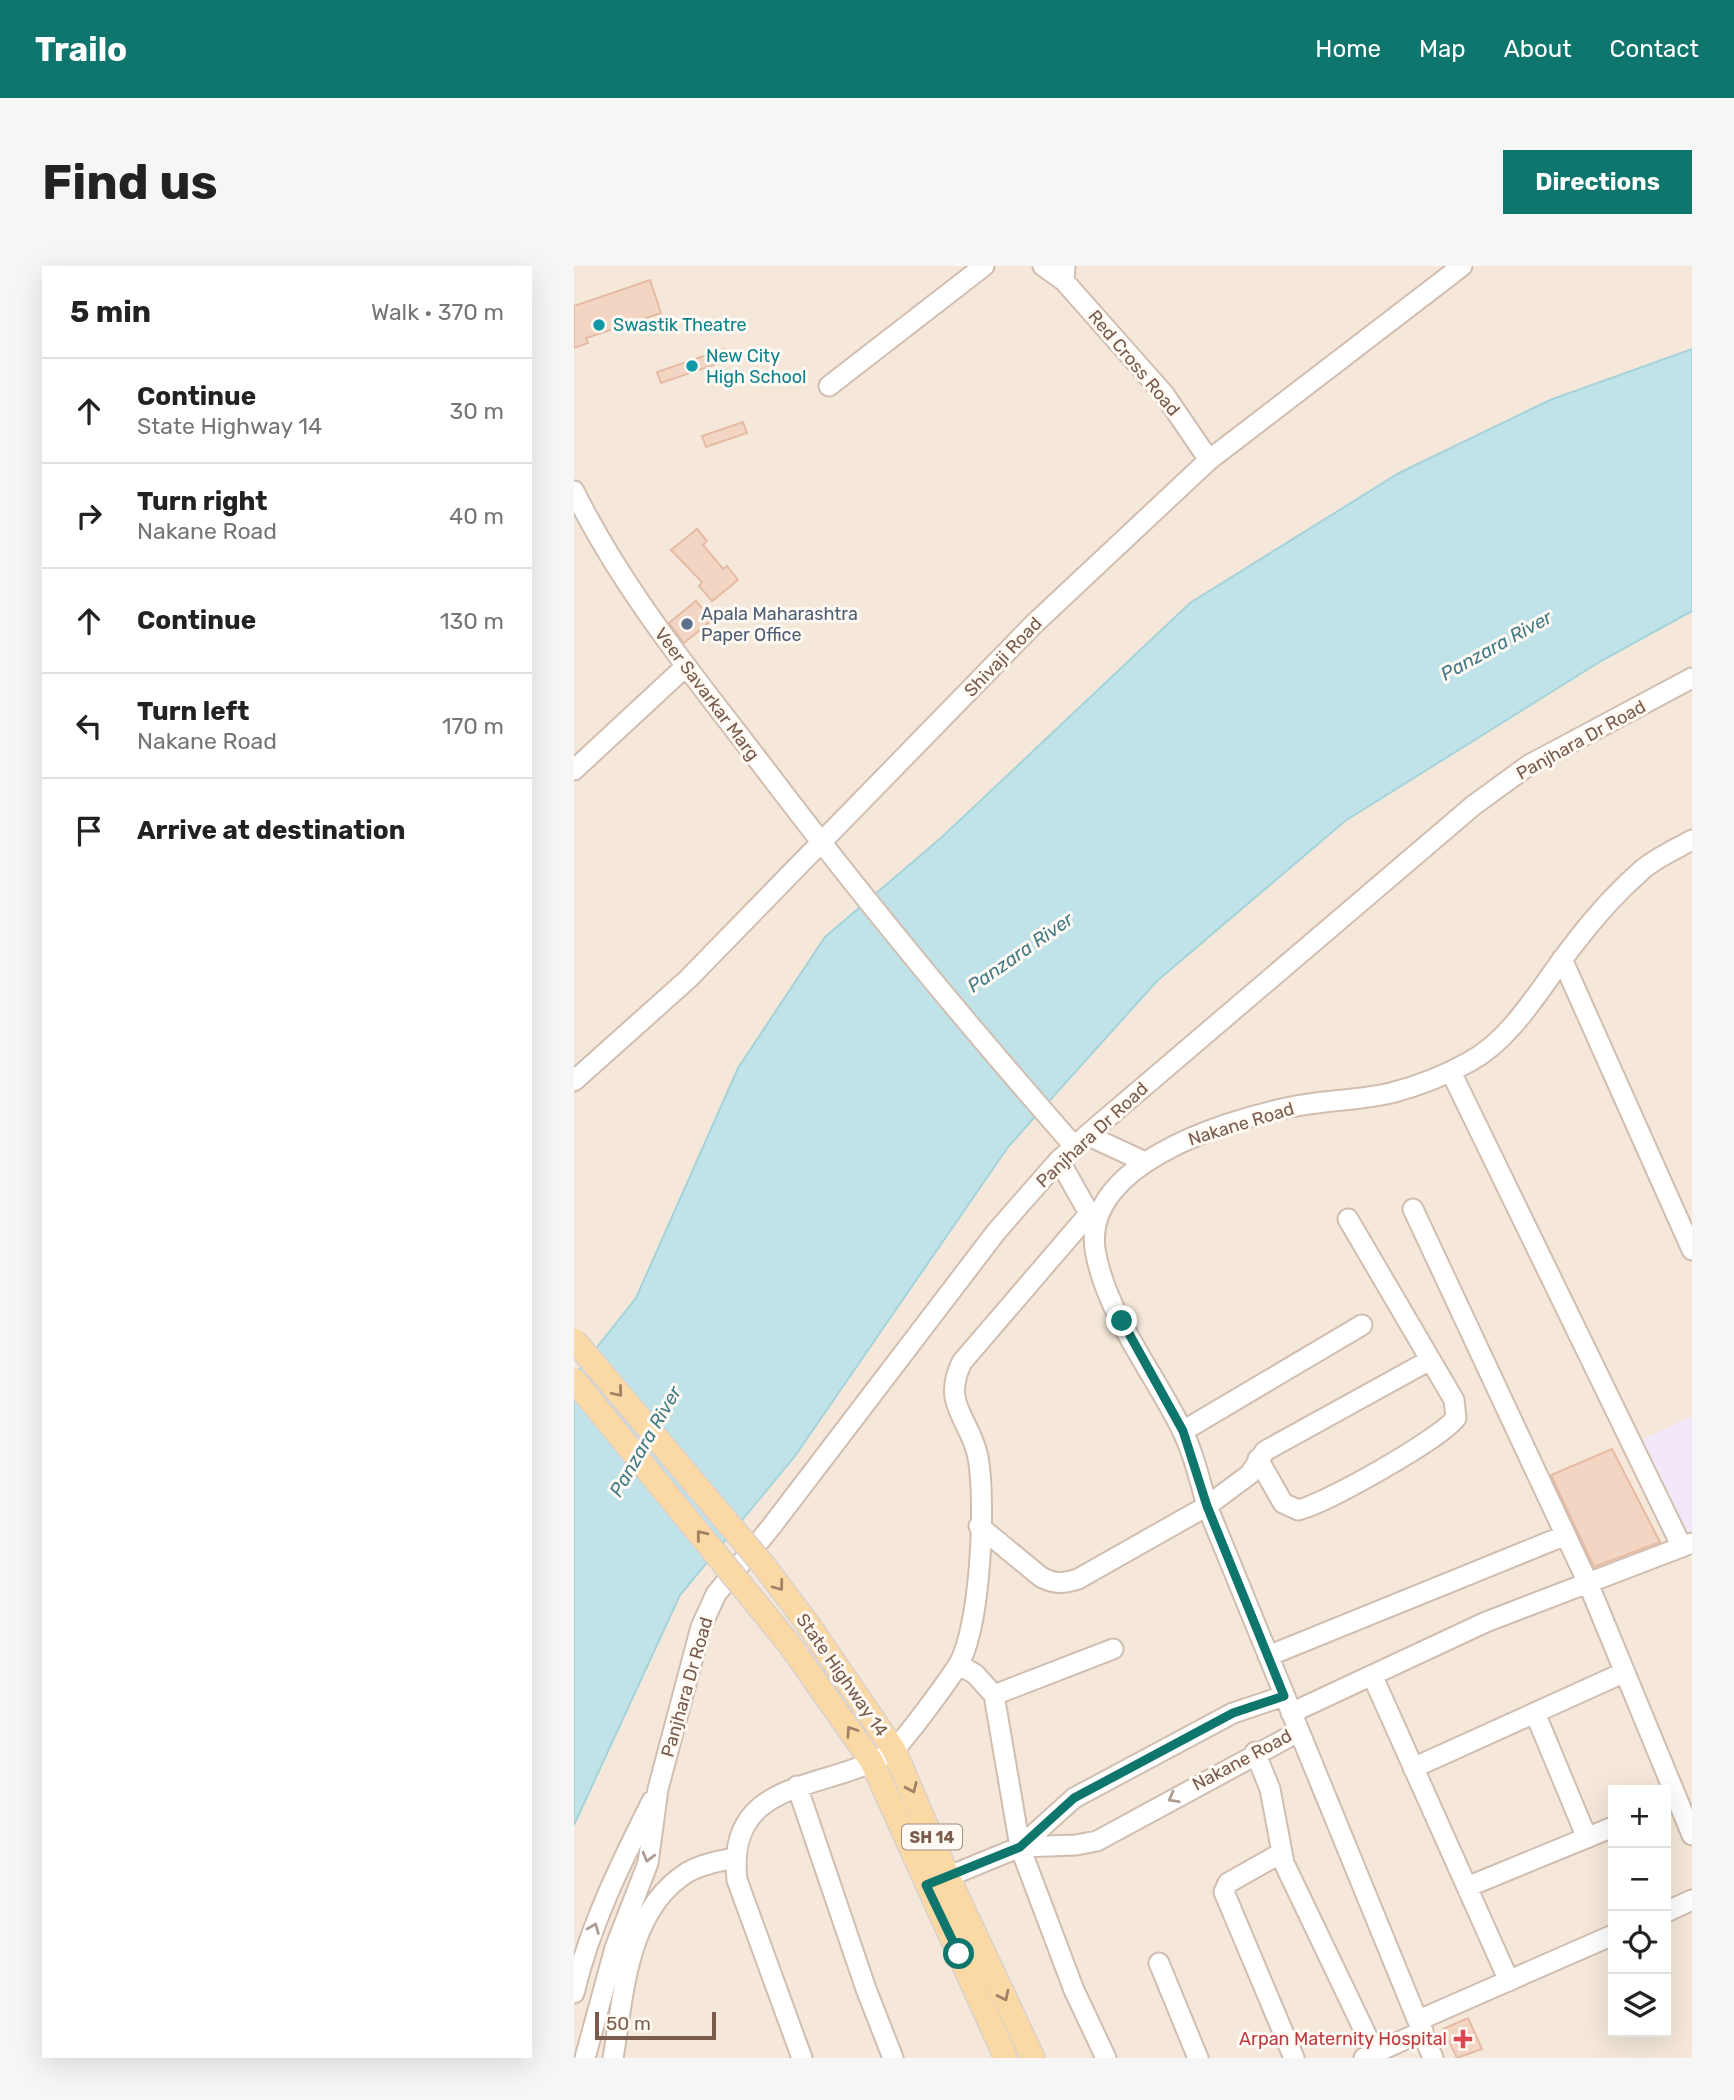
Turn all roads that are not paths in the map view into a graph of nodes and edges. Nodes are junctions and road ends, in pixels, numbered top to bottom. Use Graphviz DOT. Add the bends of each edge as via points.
graph roads {
  1 [pos="985,266"];
  2 [pos="1043,266"];
  3 [pos="1462,266"];
  4 [pos="1064,273"];
  5 [pos="829,386"];
  6 [pos="1209,460"];
  7 [pos="574,491"];
  8 [pos="685,667"];
  9 [pos="1692,678"];
  10 [pos="574,770"];
  11 [pos="1692,840"];
  12 [pos="820,842"];
  13 [pos="1562,959"];
  14 [pos="1451,1072"];
  15 [pos="574,1082"];
  16 [pos="1080,1141"];
  17 [pos="1059,1160"];
  18 [pos="1145,1162"];
  19 [pos="1413,1209"];
  20 [pos="1092,1218"];
  21 [pos="1348,1219"];
  22 [pos="1692,1250"];
  23 [pos="1362,1325"];
  24 [pos="574,1340"];
  25 [pos="1430,1360"];
  26 [pos="574,1380"];
  27 [pos="1183,1431"];
  28 [pos="1258,1460"];
  29 [pos="1207,1506"];
  30 [pos="979,1526"];
  31 [pos="1566,1535"];
  32 [pos="1687,1545"];
  33 [pos="1588,1583"];
  34 [pos="1113,1649"];
  35 [pos="1268,1656"];
  36 [pos="959,1665"];
  37 [pos="1625,1672"];
  38 [pos="1372,1675"];
  39 [pos="994,1695"];
  40 [pos="1287,1705"];
  41 [pos="1535,1713"];
  42 [pos="1298,1732"];
  43 [pos="894,1750"];
  44 [pos="1255,1752"];
  45 [pos="872,1762"];
  46 [pos="1413,1768"];
  47 [pos="797,1786"];
  48 [pos="658,1790"];
  49 [pos="1679,1800"];
  50 [pos="1608,1829"];
  51 [pos="1692,1835"];
  52 [pos="1587,1838"];
  53 [pos="1020,1847"];
  54 [pos="1280,1853"];
  55 [pos="734,1857"];
  56 [pos="948,1877"];
  57 [pos="926,1885"];
  58 [pos="1467,1887"];
  59 [pos="1692,1900"];
  60 [pos="1668,1911"];
  61 [pos="1608,1937"];
  62 [pos="583,1954"];
  63 [pos="1159,1963"];
  64 [pos="620,1967"];
  65 [pos="1509,1981"];
  66 [pos="574,1993"];
  67 [pos="1421,2026"];
  68 [pos="1369,2055"];
  69 [pos="585,2058"];
  70 [pos="613,2058"];
  71 [pos="802,2058"];
  72 [pos="893,2058"];
  73 [pos="1006,2058"];
  74 [pos="1034,2058"];
  75 [pos="1106,2058"];
  76 [pos="1198,2058"];
  77 [pos="1294,2058"];
  78 [pos="1433,2058"];
  1 -- 5 [label="street"];
  2 -- 4 [label="street, Red Cross Road"];
  3 -- 6 [label="street, Shivaji Road"];
  4 -- 6 [label="street, Red Cross Road" via="1164,394"];
  6 -- 12 [label="street, Shivaji Road" via="1034,624"];
  7 -- 8 [label="street, Veer Savarkar Marg" via="639,604"];
  8 -- 10 [label="street"];
  8 -- 12 [label="street, Veer Savarkar Marg"];
  9 -- 16 [label="street, Panjhara Dr Road" via="1529,765 1474,805"];
  11 -- 13 [label="street, Nakane Road" via="1643,870"];
  12 -- 15 [label="street, Shivaji Road" via="688,979"];
  12 -- 16 [label="street, Veer Savarkar Marg" via="1051,1120"];
  13 -- 14 [label="street, Nakane Road" via="1500,1037 1474,1060"];
  13 -- 22 [label="street"];
  14 -- 18 [label="street, Nakane Road" via="1389,1093 1285,1108 1184,1140"];
  14 -- 32 [label="street"];
  16 -- 17 [label="street, Panjhara Dr Road"];
  16 -- 18 [label="street"];
  17 -- 20 [label="street"];
  17 -- 48 [label="street, Panjhara Dr Road" via="996,1232 716,1594 701,1627"];
  18 -- 20 [label="street, Nakane Road"];
  19 -- 31 [label="street"];
  20 -- 27 [label="street, Nakane Road" via="1096,1256 1117,1308"];
  20 -- 30 [label="street" via="962,1362 953,1381 958,1408 977,1454 982,1489"];
  21 -- 25 [label="street"];
  23 -- 27 [label="street"];
  24 -- 43 [label="main road, State Highway 14 / SH 14, one-way, bridge" via="765,1567"];
  25 -- 28 [label="street" via="1265,1451"];
  25 -- 28 [label="street" via="1457,1410 1456,1418 1440,1434 1298,1510 1283,1503"];
  45 -- 26 [label="main road, State Highway 14 / SH 14, one-way, bridge" via="790,1645"];
  27 -- 29 [label="street, Nakane Road"];
  28 -- 29 [label="street" via="1250,1474"];
  29 -- 30 [label="street" via="1121,1557 1065,1583 1041,1577"];
  29 -- 35 [label="street, Nakane Road"];
  30 -- 36 [label="street" via="977,1590"];
  31 -- 33 [label="street"];
  31 -- 35 [label="street"];
  32 -- 33 [label="street"];
  33 -- 37 [label="street"];
  33 -- 38 [label="street" via="1486,1622"];
  34 -- 39 [label="street"];
  35 -- 40 [label="street, Nakane Road"];
  36 -- 39 [label="street" via="975,1674"];
  36 -- 43 [label="street"];
  37 -- 41 [label="street"];
  37 -- 49 [label="street"];
  38 -- 40 [label="street"];
  38 -- 46 [label="street"];
  39 -- 53 [label="street"];
  40 -- 42 [label="street, Nakane Road"];
  40 -- 53 [label="street" via="1233,1713 1074,1798"];
  41 -- 46 [label="street"];
  41 -- 52 [label="street"];
  42 -- 44 [label="street, Nakane Road"];
  42 -- 67 [label="street"];
  43 -- 45 [label="street"];
  43 -- 56 [label="main road, State Highway 14 / SH 14, one-way"];
  44 -- 53 [label="street, Nakane Road, one-way" via="1097,1841"];
  44 -- 54 [label="street" via="1273,1799"];
  45 -- 47 [label="street"];
  45 -- 57 [label="main road, State Highway 14 / SH 14"];
  46 -- 58 [label="street"];
  47 -- 55 [label="street" via="753,1813"];
  47 -- 72 [label="street"];
  62 -- 48 [label="street, Panjhara Dr Road, one-way" via="613,1879"];
  48 -- 64 [label="street, Panjhara Dr Road, one-way" via="648,1863"];
  49 -- 51 [label="street"];
  50 -- 52 [label="street"];
  52 -- 58 [label="street"];
  53 -- 56 [label="street, Nakane Road"];
  53 -- 75 [label="street" via="1074,1990"];
  54 -- 68 [label="street"];
  54 -- 77 [label="street" via="1228,1883 1224,1892"];
  55 -- 64 [label="street" via="689,1871 662,1895"];
  55 -- 71 [label="street" via="737,1880"];
  56 -- 57 [label="street, Nakane Road"];
  56 -- 74 [label="main road, State Highway 14 / SH 14, one-way"];
  57 -- 73 [label="main road, State Highway 14 / SH 14"];
  58 -- 65 [label="street"];
  59 -- 60 [label="street"];
  61 -- 65 [label="street"];
  62 -- 64 [label="street"];
  62 -- 66 [label="street, Panjhara Dr Road"];
  63 -- 76 [label="street"];
  64 -- 69 [label="street, Panjhara Dr Road"];
  64 -- 70 [label="street"];
  65 -- 67 [label="street"];
  67 -- 68 [label="street"];
  67 -- 78 [label="street"];
}
